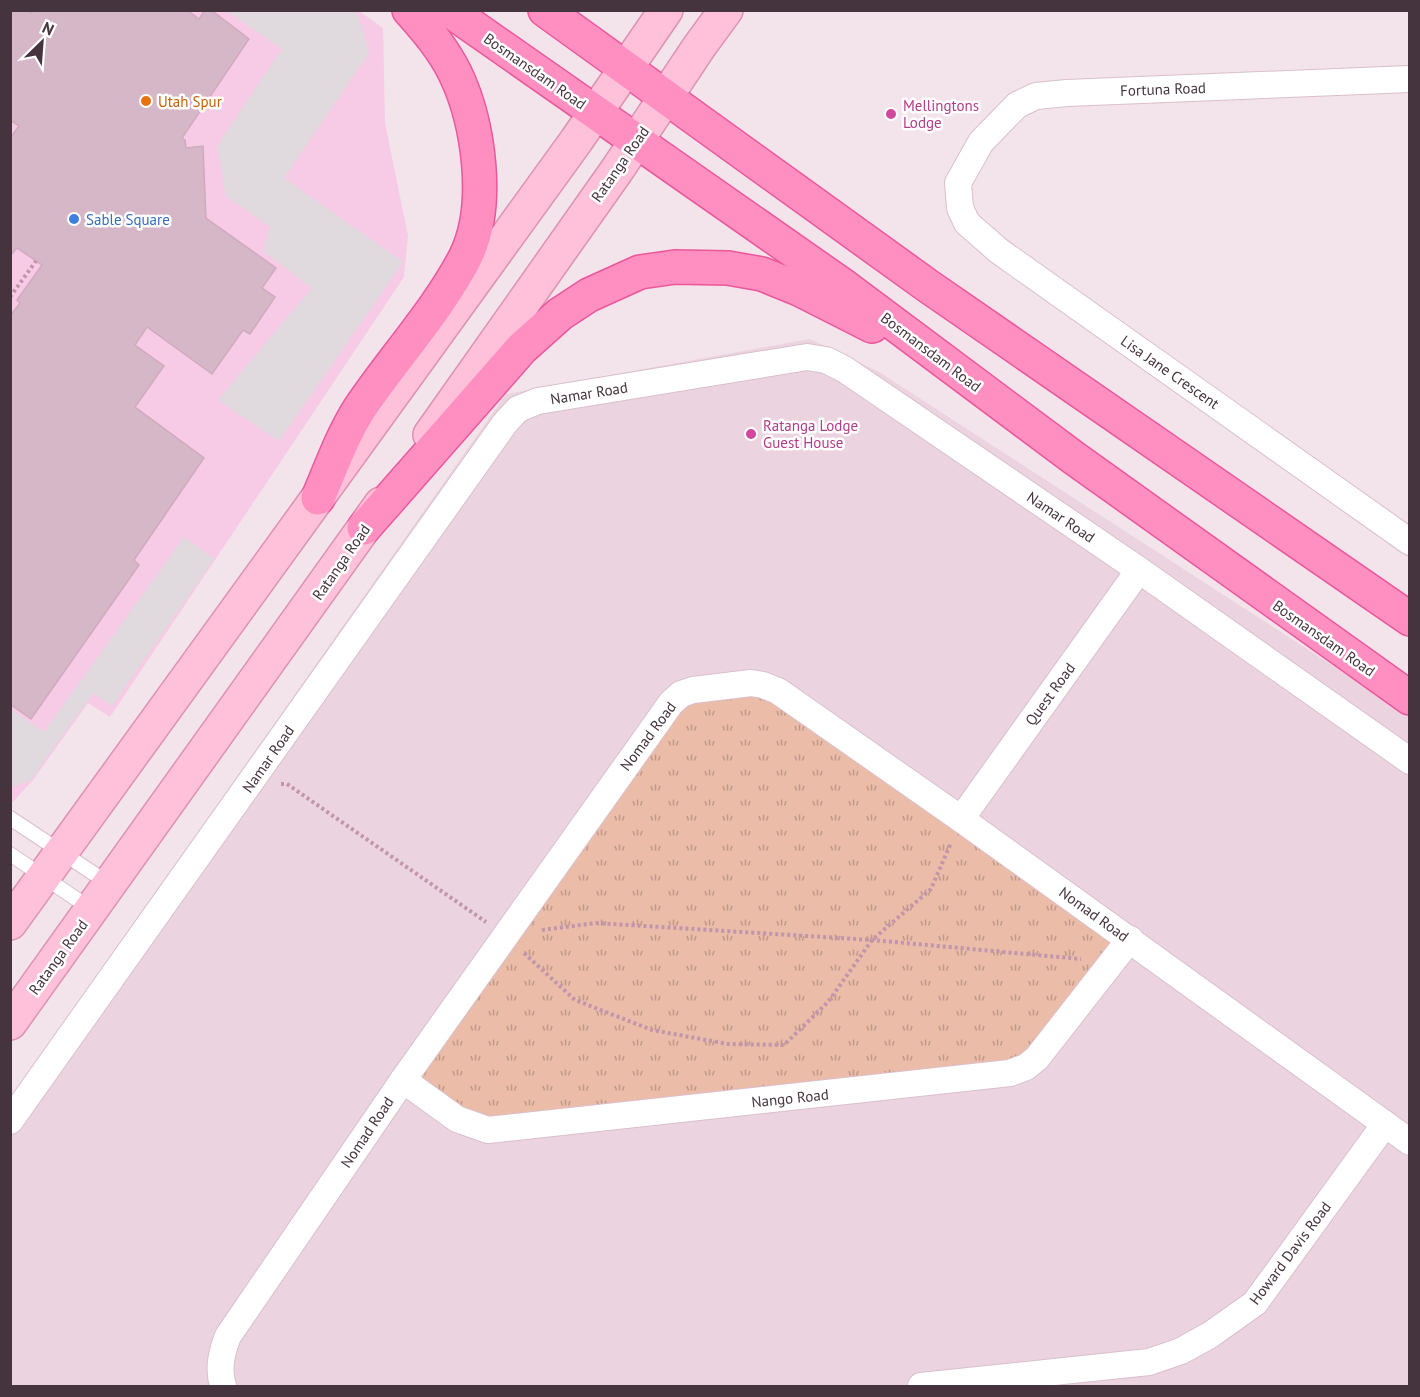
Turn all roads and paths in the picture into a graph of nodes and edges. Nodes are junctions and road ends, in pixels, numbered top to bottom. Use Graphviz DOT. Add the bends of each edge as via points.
graph roads {
  1 [pos="409,10"];
  2 [pos="450,10"];
  3 [pos="545,10"];
  4 [pos="666,10"];
  5 [pos="726,10"];
  6 [pos="627,68"];
  7 [pos="1410,79"];
  8 [pos="667,97"];
  9 [pos="595,113"];
  10 [pos="637,141"];
  11 [pos="958,183"];
  12 [pos="36,261"];
  13 [pos="10,297"];
  14 [pos="951,367"];
  15 [pos="318,498"];
  16 [pos="364,528"];
  17 [pos="1410,542"];
  18 [pos="1138,570"];
  19 [pos="1410,619"];
  20 [pos="1410,698"];
  21 [pos="1410,761"];
  22 [pos="278,785"];
  23 [pos="10,819"];
  24 [pos="961,819"];
  25 [pos="10,854"];
  26 [pos="52,864"];
  27 [pos="102,898"];
  28 [pos="10,923"];
  29 [pos="505,935"];
  30 [pos="1130,939"];
  31 [pos="872,940"];
  32 [pos="1114,960"];
  33 [pos="10,1023"];
  34 [pos="403,1080"];
  35 [pos="10,1121"];
  36 [pos="1385,1124"];
  37 [pos="1410,1142"];
  38 [pos="223,1386"];
  39 [pos="921,1386"];
  1 -- 15 [label="main road" via="433,36 455,74 471,120 479,158 480,191 473,236 450,283 346,430"];
  2 -- 9 [label="main road, Bosmansdam Road"];
  3 -- 6 [label="main road"];
  4 -- 6 [label="main road"];
  5 -- 8 [label="main road, Ratanga Road"];
  6 -- 8 [label="main road"];
  6 -- 9 [label="main road"];
  7 -- 11 [label="street, Fortuna Road" via="1036,96 1017,105 981,142"];
  8 -- 10 [label="main road, Ratanga Road"];
  8 -- 19 [label="main road" via="928,286"];
  9 -- 10 [label="main road, Bosmansdam Road"];
  9 -- 15 [label="main road"];
  10 -- 14 [label="main road, Bosmansdam Road" via="841,284"];
  10 -- 16 [label="main road, Ratanga Road"];
  11 -- 17 [label="street, Lisa Jane Crescent" via="960,208 967,223 999,251"];
  12 -- 13 [label="path"];
  14 -- 16 [label="main road" via="762,274 728,268 675,267 640,272 589,295 560,314 522,348"];
  14 -- 20 [label="main road, Bosmansdam Road"];
  15 -- 26 [label="main road"];
  16 -- 27 [label="main road, Ratanga Road"];
  18 -- 21 [label="street, Namar Road"];
  18 -- 24 [label="street, Quest Road"];
  18 -- 35 [label="street, Namar Road" via="826,360 807,357 538,401 523,407 504,423"];
  22 -- 29 [label="path" via="287,784"];
  23 -- 26 [label="lane"];
  24 -- 29 [label="street, Nomad Road" via="771,688 751,683 693,690 671,703"];
  24 -- 30 [label="street, Nomad Road"];
  24 -- 31 [label="path" via="931,889"];
  25 -- 26 [label="lane"];
  26 -- 27 [label="lane"];
  26 -- 27 [label="lane"];
  26 -- 28 [label="main road"];
  27 -- 33 [label="main road, Ratanga Road"];
  29 -- 31 [label="path" via="596,923"];
  29 -- 31 [label="path" via="575,1000 652,1030 728,1044 784,1045 828,1002"];
  29 -- 34 [label="street, Nomad Road"];
  30 -- 32 [label="street, Nango Road"];
  30 -- 36 [label="street, Nomad Road"];
  31 -- 32 [label="path"];
  32 -- 34 [label="street, Nango Road" via="1037,1058 1010,1073 488,1130 457,1119"];
  34 -- 38 [label="street, Nomad Road" via="228,1336 219,1373"];
  36 -- 37 [label="street, Nomad Road"];
  36 -- 39 [label="street, Howard Davis Road" via="1256,1303 1210,1335 1149,1362"];
}
